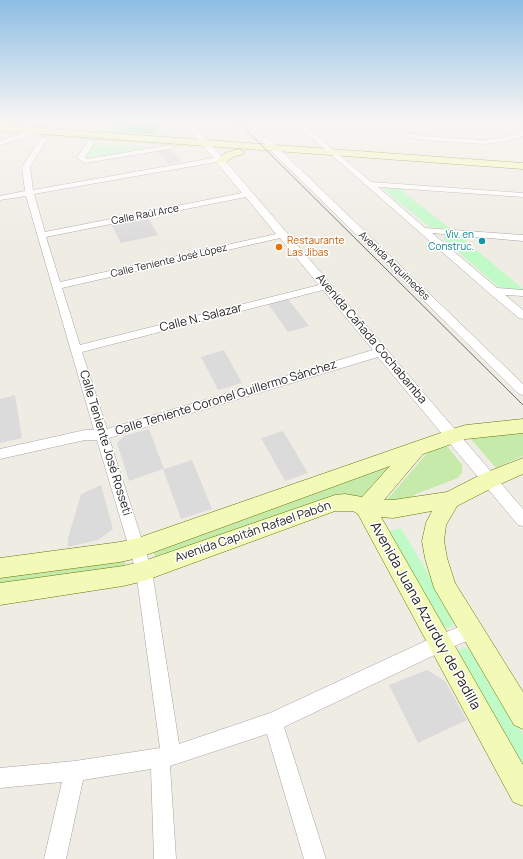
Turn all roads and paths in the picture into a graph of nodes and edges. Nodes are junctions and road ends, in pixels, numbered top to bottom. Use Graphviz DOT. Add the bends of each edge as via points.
graph roads {
  1 [pos="28,162"];
  2 [pos="208,162"];
  3 [pos="222,162"];
  4 [pos="288,162"];
  5 [pos="344,162"];
  6 [pos="414,162"];
  7 [pos="456,162"];
  8 [pos="523,166"];
  9 [pos="523,172"];
  10 [pos="369,184"];
  11 [pos="28,193"];
  12 [pos="248,194"];
  13 [pos="523,195"];
  14 [pos="0,198"];
  15 [pos="422,230"];
  16 [pos="42,235"];
  17 [pos="283,235"];
  18 [pos="523,238"];
  19 [pos="56,286"];
  20 [pos="326,286"];
  21 [pos="493,291"];
  22 [pos="523,293"];
  23 [pos="523,316"];
  24 [pos="77,350"];
  25 [pos="381,352"];
  26 [pos="523,391"];
  27 [pos="523,426"];
  28 [pos="102,435"];
  29 [pos="452,436"];
  30 [pos="417,449"];
  31 [pos="0,454"];
  32 [pos="523,466"];
  33 [pos="489,480"];
  34 [pos="450,500"];
  35 [pos="365,508"];
  36 [pos="523,520"];
  37 [pos="138,548"];
  38 [pos="0,568"];
  39 [pos="144,570"];
  40 [pos="0,594"];
  41 [pos="471,631"];
  42 [pos="440,643"];
  43 [pos="523,716"];
  44 [pos="273,722"];
  45 [pos="165,758"];
  46 [pos="75,771"];
  47 [pos="0,778"];
  48 [pos="523,792"];
  49 [pos="55,859"];
  50 [pos="165,859"];
  51 [pos="316,859"];
  1 -- 11 [label="street, Calle Teniente José Rosseti" via="26,167"];
  2 -- 11 [label="street"];
  3 -- 12 [label="street, Avenida Cañada Cochabamba"];
  4 -- 26 [label="street, Avenida Arquímedes"];
  5 -- 10 [label="street"];
  6 -- 9 [label="street"];
  7 -- 8 [label="street"];
  10 -- 13 [label="street"];
  10 -- 15 [label="street"];
  11 -- 14 [label="street"];
  11 -- 16 [label="street, Calle Teniente José Rosseti"];
  12 -- 16 [label="street, Calle Raúl Arce"];
  12 -- 17 [label="street, Avenida Cañada Cochabamba"];
  15 -- 18 [label="street"];
  15 -- 21 [label="street"];
  16 -- 19 [label="street, Calle Teniente José Rosseti"];
  17 -- 19 [label="street, Calle Teniente José López"];
  17 -- 20 [label="street, Avenida Cañada Cochabamba"];
  19 -- 24 [label="street, Calle Teniente José Rosseti"];
  20 -- 24 [label="street, Calle N. Salazar"];
  20 -- 25 [label="street, Avenida Cañada Cochabamba"];
  21 -- 22 [label="street"];
  21 -- 23 [label="street"];
  24 -- 28 [label="street, Calle Teniente José Rosseti"];
  25 -- 28 [label="street, Calle Teniente Coronel Guillermo Sánchez"];
  25 -- 29 [label="street, Avenida Cañada Cochabamba"];
  27 -- 29 [label="street, Avenida Capitán Rafael Pabón" via="466,432"];
  28 -- 31 [label="street, Calle Teniente Coronel Guillermo Sánchez" via="85,435"];
  28 -- 37 [label="street, Calle Teniente José Rosseti"];
  29 -- 30 [label="street, Avenida Capitán Rafael Pabón"];
  29 -- 33 [label="street, Avenida Cañada Cochabamba"];
  30 -- 35 [label="street, Avenida Juana Azurduy de Padilla"];
  30 -- 37 [label="street, Avenida Capitán Rafael Pabón"];
  32 -- 33 [label="street, Avenida Capitán Rafael Pabón"];
  33 -- 34 [label="street, Avenida Capitán Rafael Pabón"];
  33 -- 36 [label="street, Avenida Cañada Cochabamba"];
  34 -- 35 [label="street, Avenida Capitán Rafael Pabón" via="393,509"];
  34 -- 41 [label="street" via="436,523 433,541 445,588"];
  35 -- 39 [label="street, Avenida Capitán Rafael Pabón" via="356,503 335,503"];
  35 -- 42 [label="street, Avenida Juana Azurduy de Padilla"];
  37 -- 38 [label="street, Avenida Capitán Rafael Pabón"];
  37 -- 39 [label="street, Calle Teniente José Rosseti"];
  39 -- 40 [label="street, Avenida Capitán Rafael Pabón" via="123,576"];
  39 -- 45 [label="street, Calle Teniente José Rosseti"];
  41 -- 42 [label="street"];
  41 -- 43 [label="street"];
  42 -- 44 [label="street"];
  42 -- 48 [label="street, Avenida Juana Azurduy de Padilla"];
  44 -- 45 [label="street"];
  44 -- 51 [label="street"];
  45 -- 46 [label="street"];
  45 -- 50 [label="street, Calle Teniente José Rosseti"];
  46 -- 47 [label="street"];
  46 -- 49 [label="street"];
}
